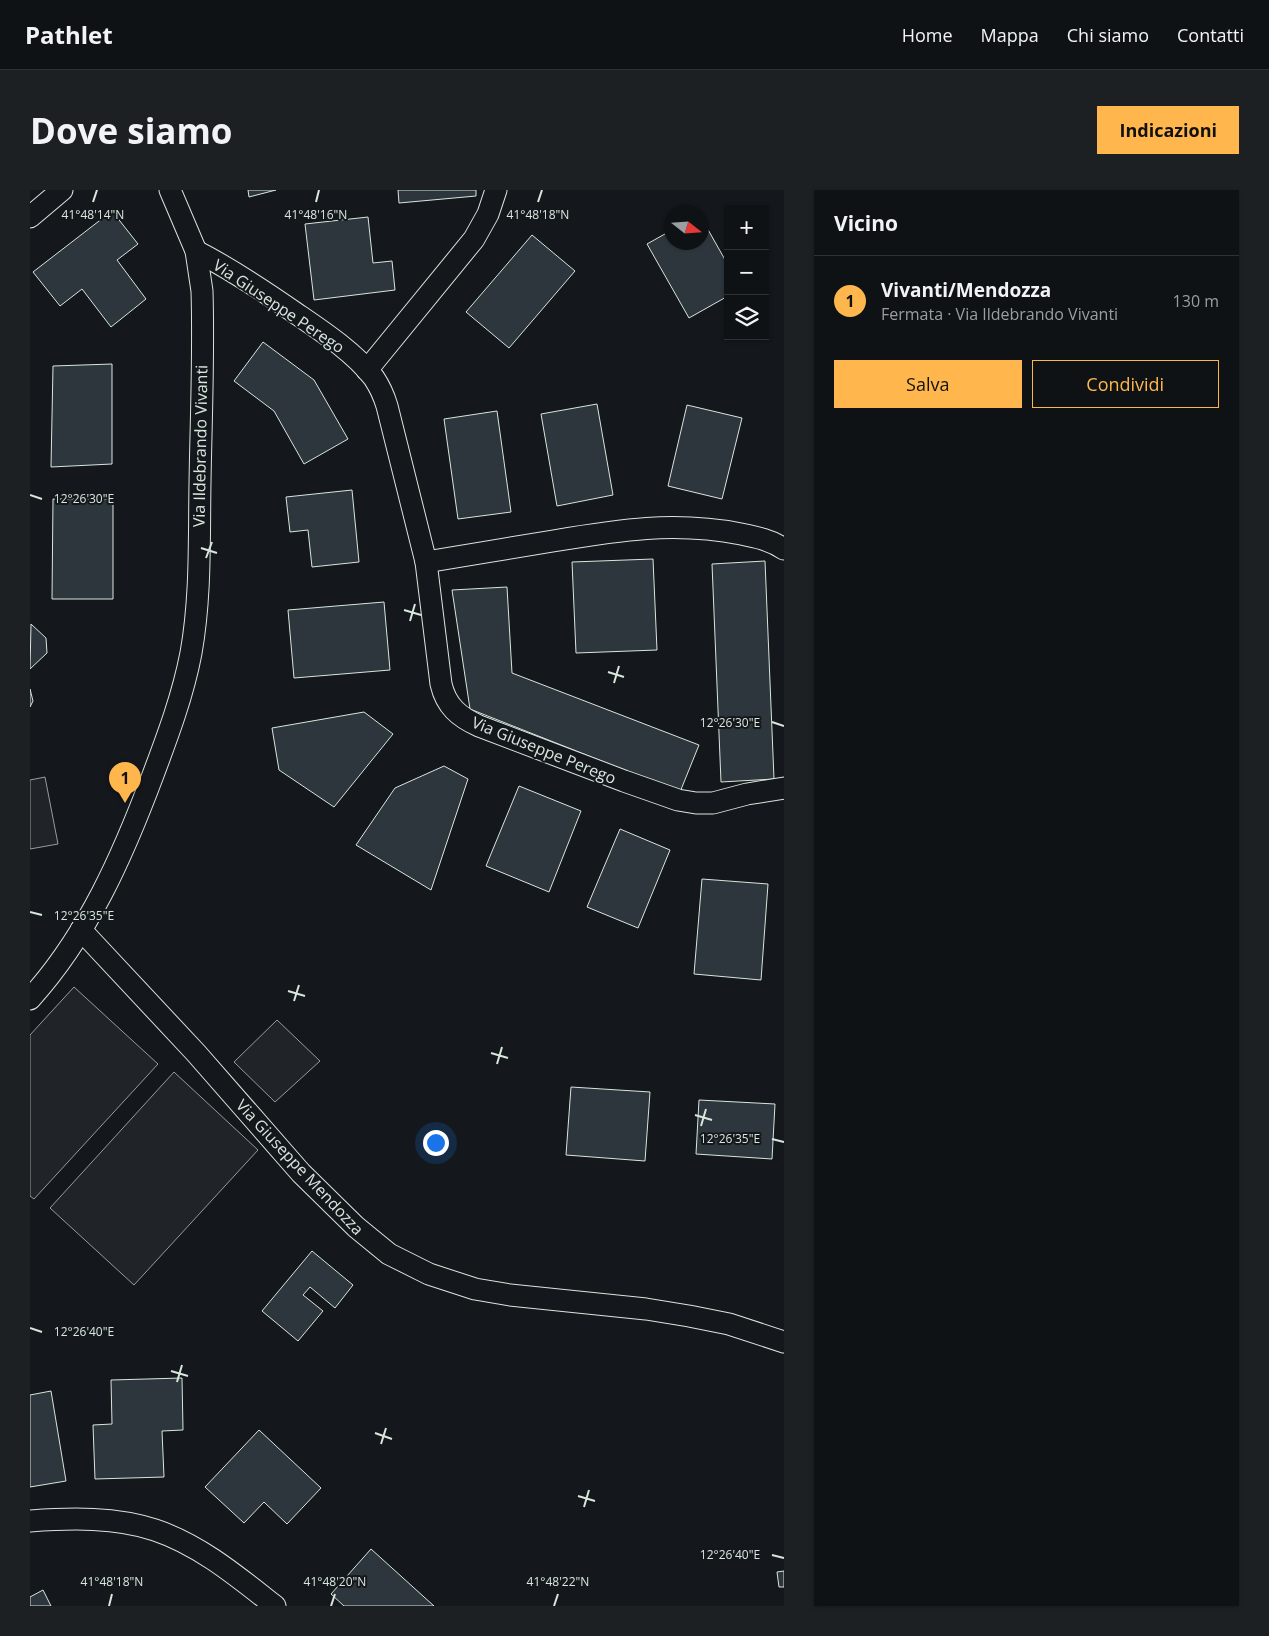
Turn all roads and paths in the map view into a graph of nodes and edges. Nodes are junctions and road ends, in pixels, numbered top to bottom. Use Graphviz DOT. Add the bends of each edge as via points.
graph roads {
  1 [pos="62,190"];
  2 [pos="170,190"];
  3 [pos="496,190"];
  4 [pos="30,216"];
  5 [pos="196,250"];
  6 [pos="367,370"];
  7 [pos="784,549"];
  8 [pos="426,562"];
  9 [pos="784,788"];
  10 [pos="81,930"];
  11 [pos="30,999"];
  12 [pos="784,1342"];
  13 [pos="30,1521"];
  14 [pos="274,1606"];
  1 -- 4 [label="street"];
  2 -- 5 [label="street, Via Ildebrando Vivanti"];
  3 -- 6 [label="street" via="486,220 474,239"];
  5 -- 6 [label="street, Via Giuseppe Perego" via="243,277 313,325"];
  5 -- 10 [label="street, Via Ildebrando Vivanti" via="202,322 198,580 191,654 175,714 139,812 108,881"];
  6 -- 8 [label="street, Via Giuseppe Perego" via="387,406"];
  7 -- 8 [label="street" via="760,538 730,532 664,527 607,532"];
  8 -- 9 [label="street, Via Giuseppe Perego" via="442,690 449,704 465,719 678,800 713,803"];
  10 -- 11 [label="street, Via Ildebrando Vivanti"];
  10 -- 12 [label="street, Via Giuseppe Mendozza" via="196,1053 296,1167 356,1228 390,1254 429,1274 475,1289 690,1316 729,1324"];
  13 -- 14 [label="street" via="100,1520 155,1530 211,1559"];
}
